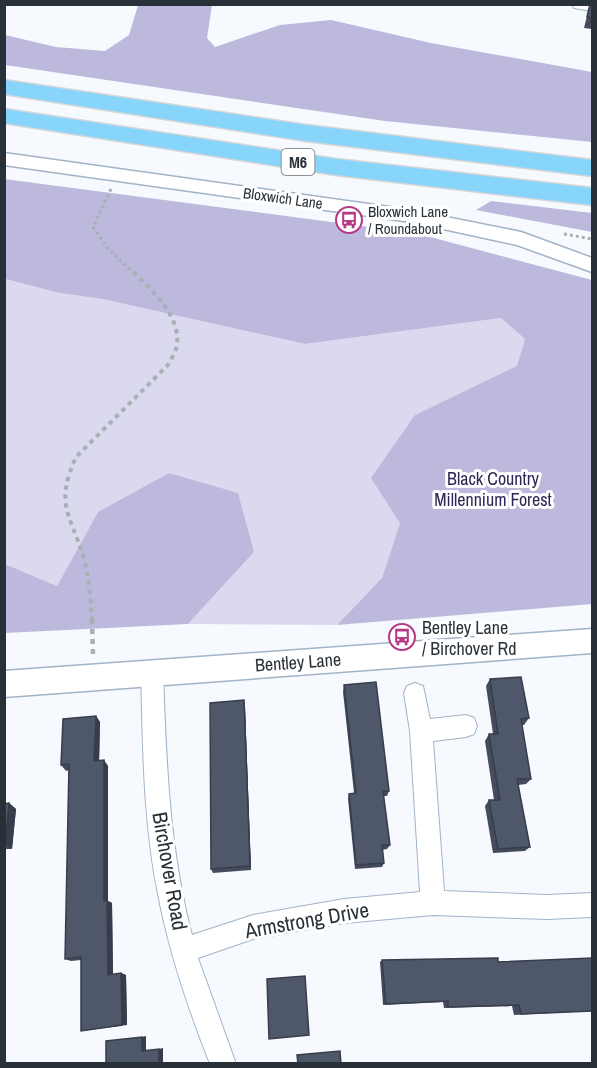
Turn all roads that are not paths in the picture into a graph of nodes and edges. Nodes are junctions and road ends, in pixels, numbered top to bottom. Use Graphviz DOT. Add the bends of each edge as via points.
graph roads {
  1 [pos="578,5"];
  2 [pos="592,7"];
  3 [pos="4,87"];
  4 [pos="4,116"];
  5 [pos="4,159"];
  6 [pos="592,168"];
  7 [pos="592,197"];
  8 [pos="592,266"];
  9 [pos="592,641"];
  10 [pos="152,671"];
  11 [pos="4,684"];
  12 [pos="415,693"];
  13 [pos="466,726"];
  14 [pos="421,731"];
  15 [pos="433,903"];
  16 [pos="592,905"];
  17 [pos="184,950"];
  18 [pos="224,1064"];
  1 -- 2 [label="street"];
  3 -- 6 [label="highway, M6" via="306,133"];
  4 -- 7 [label="highway, M6" via="336,167"];
  5 -- 8 [label="street, Bloxwich Lane" via="411,216 521,239"];
  9 -- 10 [label="street, Bentley Lane"];
  10 -- 11 [label="street, Bentley Lane"];
  10 -- 17 [label="street, Birchover Road" via="156,778 165,869"];
  12 -- 14 [label="street"];
  13 -- 14 [label="street"];
  14 -- 15 [label="street"];
  15 -- 16 [label="street, Armstrong Drive" via="547,908"];
  15 -- 17 [label="street, Armstrong Drive" via="344,911 253,927"];
  17 -- 18 [label="street, Birchover Road"];
}
